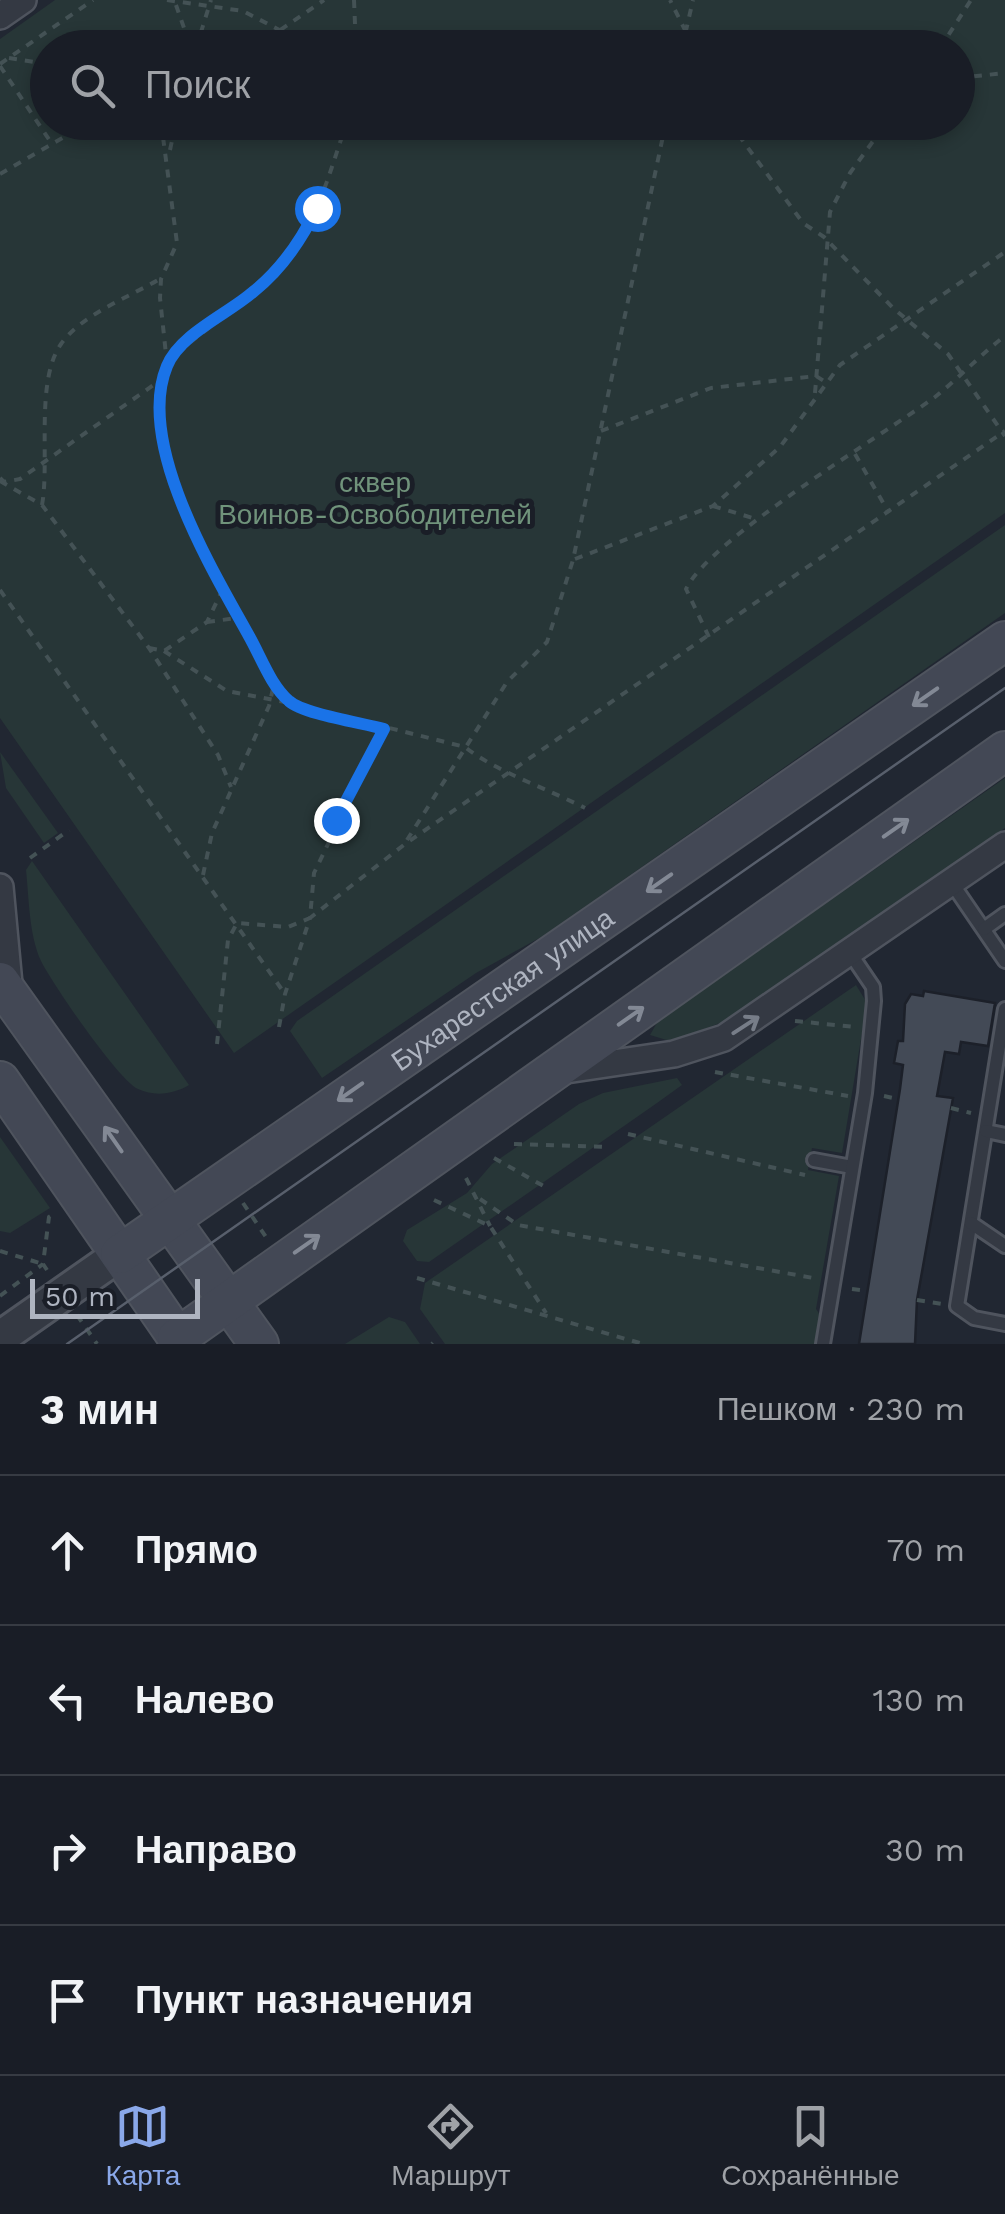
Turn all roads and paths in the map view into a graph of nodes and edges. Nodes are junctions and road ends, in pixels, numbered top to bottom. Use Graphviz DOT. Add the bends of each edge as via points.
graph roads {
  1 [pos="23,0"];
  2 [pos="93,0"];
  3 [pos="168,0"];
  4 [pos="324,0"];
  5 [pos="354,0"];
  6 [pos="670,0"];
  7 [pos="692,0"];
  8 [pos="972,0"];
  9 [pos="175,1"];
  10 [pos="210,3"];
  11 [pos="0,16"];
  12 [pos="282,28"];
  13 [pos="50,30"];
  14 [pos="186,30"];
  15 [pos="200,30"];
  16 [pos="279,30"];
  17 [pos="285,30"];
  18 [pos="355,30"];
  19 [pos="685,30"];
  20 [pos="686,30"];
  21 [pos="952,30"];
  22 [pos="30,44"];
  23 [pos="9,58"];
  24 [pos="30,61"];
  25 [pos="0,65"];
  26 [pos="1005,73"];
  27 [pos="975,76"];
  28 [pos="30,111"];
  29 [pos="49,140"];
  30 [pos="59,140"];
  31 [pos="165,140"];
  32 [pos="172,140"];
  33 [pos="341,140"];
  34 [pos="662,140"];
  35 [pos="742,140"];
  36 [pos="874,140"];
  37 [pos="52,144"];
  38 [pos="169,155"];
  39 [pos="0,174"];
  40 [pos="824,237"];
  41 [pos="1005,252"];
  42 [pos="161,279"];
  43 [pos="908,320"];
  44 [pos="1005,336"];
  45 [pos="167,364"];
  46 [pos="961,372"];
  47 [pos="816,376"];
  48 [pos="164,378"];
  49 [pos="824,381"];
  50 [pos="815,398"];
  51 [pos="600,431"];
  52 [pos="1004,433"];
  53 [pos="855,454"];
  54 [pos="44,460"];
  55 [pos="1,480"];
  56 [pos="42,505"];
  57 [pos="713,506"];
  58 [pos="889,513"];
  59 [pos="760,520"];
  60 [pos="573,560"];
  61 [pos="0,590"];
  62 [pos="222,592"];
  63 [pos="239,618"];
  64 [pos="208,622"];
  65 [pos="709,637"];
  66 [pos="1005,641"];
  67 [pos="148,648"];
  68 [pos="164,650"];
  69 [pos="275,682"];
  70 [pos="272,699"];
  71 [pos="290,704"];
  72 [pos="384,729"];
  73 [pos="466,747"];
  74 [pos="1005,751"];
  75 [pos="514,771"];
  76 [pos="231,787"];
  77 [pos="585,808"];
  78 [pos="69,830"];
  79 [pos="405,844"];
  80 [pos="1005,844"];
  81 [pos="30,858"];
  82 [pos="203,875"];
  83 [pos="951,882"];
  84 [pos="0,887"];
  85 [pos="1005,914"];
  86 [pos="310,918"];
  87 [pos="236,923"];
  88 [pos="984,929"];
  89 [pos="850,953"];
  90 [pos="1005,961"];
  91 [pos="5,989"];
  92 [pos="285,994"];
  93 [pos="1005,1009"];
  94 [pos="790,1020"];
  95 [pos="279,1026"];
  96 [pos="870,1029"];
  97 [pos="217,1044"];
  98 [pos="552,1072"];
  99 [pos="715,1072"];
  100 [pos="0,1080"];
  101 [pos="863,1100"];
  102 [pos="986,1131"];
  103 [pos="628,1134"];
  104 [pos="1005,1135"];
  105 [pos="514,1144"];
  106 [pos="608,1147"];
  107 [pos="494,1158"];
  108 [pos="814,1160"];
  109 [pos="852,1167"];
  110 [pos="805,1175"];
  111 [pos="466,1178"];
  112 [pos="547,1188"];
  113 [pos="480,1199"];
  114 [pos="434,1200"];
  115 [pos="246,1207"];
  116 [pos="56,1213"];
  117 [pos="170,1218"];
  118 [pos="971,1223"];
  119 [pos="490,1226"];
  120 [pos="269,1241"];
  121 [pos="1005,1246"];
  122 [pos="0,1251"];
  123 [pos="120,1254"];
  124 [pos="45,1267"];
  125 [pos="418,1278"];
  126 [pos="833,1282"];
  127 [pos="0,1296"];
  128 [pos="917,1300"];
  129 [pos="228,1301"];
  130 [pos="958,1306"];
  131 [pos="546,1314"];
  132 [pos="80,1319"];
  133 [pos="1005,1324"];
  134 [pos="0,1338"];
  135 [pos="176,1342"];
  136 [pos="97,1344"];
  137 [pos="259,1344"];
  138 [pos="643,1344"];
  139 [pos="822,1344"];
  1 -- 11 [label="street"];
  2 -- 13 [label="path"];
  3 -- 9 [label="path"];
  4 -- 12 [label="path"];
  5 -- 18 [label="path"];
  6 -- 19 [label="path"];
  7 -- 20 [label="path"];
  8 -- 21 [label="path"];
  9 -- 10 [label="path"];
  9 -- 14 [label="path"];
  10 -- 12 [label="path"];
  10 -- 15 [label="path"];
  12 -- 16 [label="path"];
  12 -- 17 [label="path"];
  22 -- 23 [label="path"];
  23 -- 24 [label="path"];
  23 -- 25 [label="path"];
  25 -- 28 [label="path"];
  26 -- 27 [label="path"];
  29 -- 37 [label="path"];
  30 -- 37 [label="path"];
  31 -- 38 [label="path"];
  32 -- 38 [label="path"];
  33 -- 45 [label="path" via="317,208 280,269"];
  34 -- 51 [label="path"];
  35 -- 40 [label="path" via="787,206"];
  36 -- 40 [label="path" via="850,173"];
  37 -- 39 [label="path"];
  38 -- 42 [label="path" via="177,243"];
  40 -- 43 [label="path"];
  40 -- 47 [label="path"];
  41 -- 43 [label="path"];
  42 -- 45 [label="path"];
  42 -- 54 [label="path" via="77,328 62,344 50,386"];
  43 -- 46 [label="path"];
  43 -- 49 [label="path"];
  44 -- 46 [label="path"];
  45 -- 48 [label="path"];
  46 -- 52 [label="path"];
  46 -- 53 [label="path"];
  47 -- 49 [label="path"];
  47 -- 50 [label="path"];
  47 -- 51 [label="path" via="711,388"];
  48 -- 54 [label="path"];
  48 -- 62 [label="path" via="170,472"];
  49 -- 50 [label="path"];
  50 -- 57 [label="path" via="780,447"];
  51 -- 60 [label="path"];
  52 -- 58 [label="path"];
  53 -- 58 [label="path"];
  53 -- 59 [label="path"];
  54 -- 55 [label="path" via="20,479"];
  54 -- 56 [label="path"];
  55 -- 56 [label="path"];
  56 -- 67 [label="path"];
  57 -- 59 [label="path"];
  57 -- 60 [label="path"];
  58 -- 65 [label="path"];
  59 -- 65 [label="path" via="694,572 686,589"];
  60 -- 73 [label="path" via="546,642 507,682"];
  61 -- 82 [label="path"];
  62 -- 63 [label="path"];
  62 -- 64 [label="path"];
  63 -- 64 [label="path"];
  63 -- 69 [label="path"];
  64 -- 68 [label="path"];
  65 -- 75 [label="path"];
  66 -- 117 [label="main road, Бухарестская улица, one-way"];
  67 -- 68 [label="path"];
  67 -- 76 [label="path" via="218,754"];
  68 -- 70 [label="path" via="228,691"];
  69 -- 70 [label="path"];
  69 -- 71 [label="path"];
  70 -- 71 [label="path"];
  70 -- 76 [label="path"];
  71 -- 72 [label="path"];
  72 -- 73 [label="path"];
  72 -- 86 [label="path" via="314,873"];
  73 -- 75 [label="path"];
  73 -- 79 [label="path"];
  98 -- 74 [label="main road, one-way"];
  75 -- 77 [label="path"];
  75 -- 79 [label="path"];
  76 -- 82 [label="path"];
  78 -- 81 [label="path"];
  79 -- 86 [label="path"];
  80 -- 83 [label="street"];
  82 -- 87 [label="path"];
  83 -- 88 [label="lane"];
  83 -- 89 [label="street"];
  84 -- 91 [label="street"];
  85 -- 88 [label="lane"];
  86 -- 87 [label="path" via="288,927"];
  86 -- 92 [label="path"];
  87 -- 92 [label="path"];
  87 -- 97 [label="path" via="228,940"];
  88 -- 90 [label="lane"];
  89 -- 96 [label="lane" via="873,987"];
  98 -- 89 [label="street, one-way" via="703,1048 744,1028"];
  117 -- 91 [label="main road, one-way"];
  92 -- 95 [label="path"];
  93 -- 102 [label="lane"];
  94 -- 96 [label="path"];
  96 -- 101 [label="lane"];
  129 -- 98 [label="main road, one-way"];
  99 -- 101 [label="path"];
  100 -- 123 [label="main road"];
  101 -- 109 [label="lane"];
  102 -- 104 [label="lane"];
  102 -- 118 [label="lane"];
  103 -- 110 [label="path"];
  105 -- 106 [label="path"];
  107 -- 112 [label="path"];
  108 -- 109 [label="lane"];
  109 -- 126 [label="lane"];
  111 -- 113 [label="path"];
  113 -- 119 [label="path"];
  113 -- 126 [label="path" via="518,1225"];
  114 -- 119 [label="path"];
  115 -- 120 [label="path"];
  116 -- 124 [label="path" via="50,1217"];
  117 -- 123 [label="main road, Бухарестская улица"];
  117 -- 129 [label="main road"];
  118 -- 121 [label="lane"];
  118 -- 130 [label="lane"];
  119 -- 131 [label="path"];
  122 -- 124 [label="path"];
  123 -- 134 [label="street, Бухарестская улица"];
  123 -- 135 [label="main road"];
  124 -- 127 [label="path"];
  125 -- 131 [label="path"];
  126 -- 139 [label="lane"];
  128 -- 130 [label="path"];
  129 -- 135 [label="main road"];
  129 -- 137 [label="main road"];
  130 -- 133 [label="lane" via="974,1318"];
  131 -- 138 [label="path"];
  132 -- 136 [label="path"];
}
